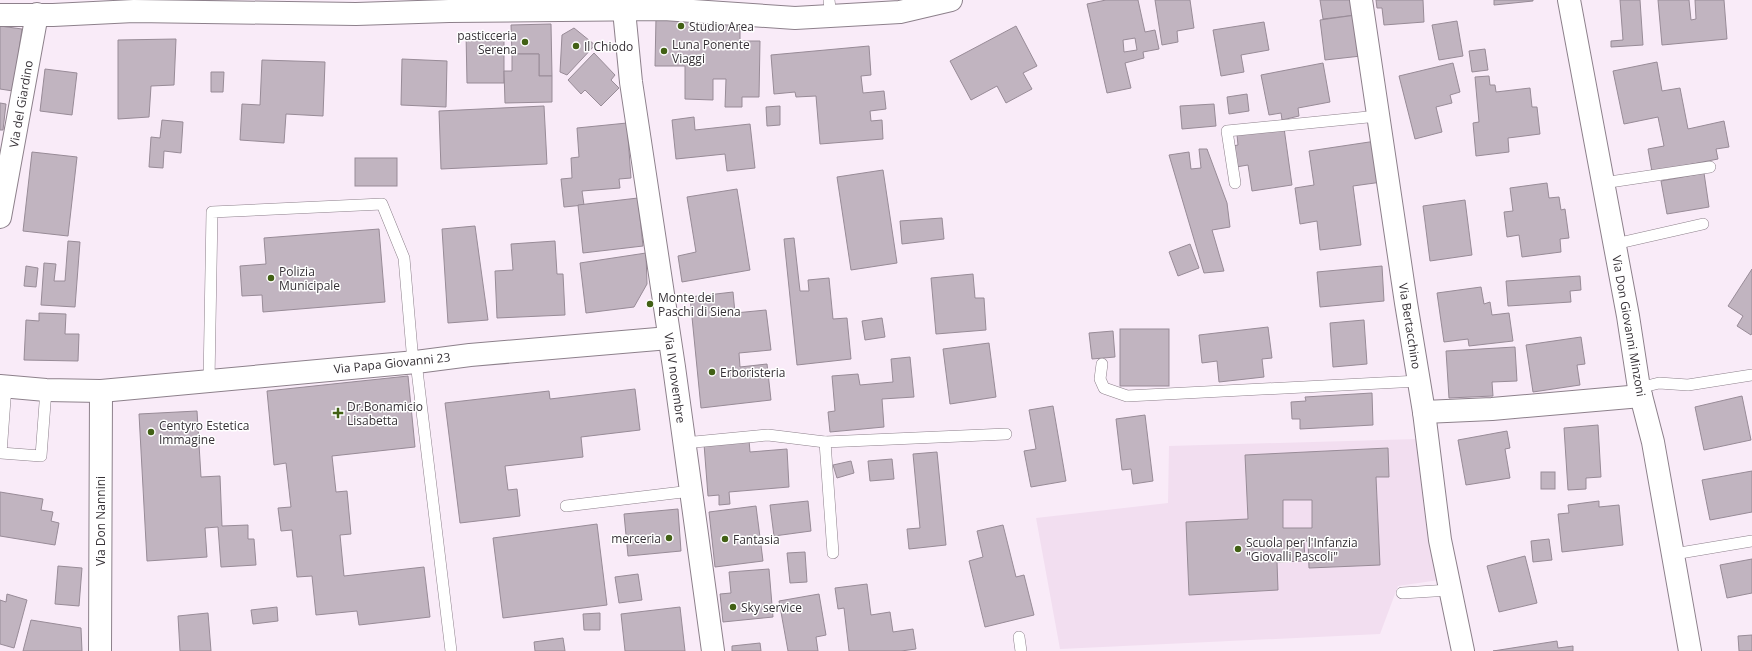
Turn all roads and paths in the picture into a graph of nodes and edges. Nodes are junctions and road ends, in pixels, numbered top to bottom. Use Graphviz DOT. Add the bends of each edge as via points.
graph roads {
  1 [pos="951,0"];
  2 [pos="1361,0"];
  3 [pos="1569,0"];
  4 [pos="624,5"];
  5 [pos="438,6"];
  6 [pos="226,7"];
  7 [pos="356,7"];
  8 [pos="830,8"];
  9 [pos="0,14"];
  10 [pos="37,14"];
  11 [pos="1378,116"];
  12 [pos="1710,167"];
  13 [pos="1236,183"];
  14 [pos="1603,183"];
  15 [pos="0,217"];
  16 [pos="1703,224"];
  17 [pos="1615,244"];
  18 [pos="669,338"];
  19 [pos="414,362"];
  20 [pos="1102,364"];
  21 [pos="1752,375"];
  22 [pos="1419,381"];
  23 [pos="209,382"];
  24 [pos="3,386"];
  25 [pos="46,390"];
  26 [pos="108,390"];
  27 [pos="1640,392"];
  28 [pos="1424,412"];
  29 [pos="1006,434"];
  30 [pos="825,442"];
  31 [pos="684,443"];
  32 [pos="691,491"];
  33 [pos="566,506"];
  34 [pos="1752,541"];
  35 [pos="833,553"];
  36 [pos="1674,554"];
  37 [pos="1450,590"];
  38 [pos="1402,593"];
  39 [pos="1019,636"];
  40 [pos="100,651"];
  41 [pos="451,651"];
  42 [pos="713,651"];
  43 [pos="1021,651"];
  44 [pos="1463,651"];
  45 [pos="1690,651"];
  1 -- 8 [label="street" via="900,12"];
  2 -- 11 [label="street, Via Bertacchino"];
  3 -- 14 [label="street, Via Don Giovanni Minzoni"];
  4 -- 5 [label="street"];
  4 -- 8 [label="street" via="795,18"];
  4 -- 18 [label="street, Via IV novembre" via="630,82"];
  5 -- 7 [label="street"];
  6 -- 7 [label="street"];
  6 -- 10 [label="street"];
  9 -- 10 [label="street"];
  10 -- 15 [label="street, Via del Giardino"];
  11 -- 13 [label="lane" via="1227,130"];
  11 -- 22 [label="street, Via Bertacchino"];
  12 -- 14 [label="lane"];
  14 -- 17 [label="street, Via Don Giovanni Minzoni"];
  16 -- 17 [label="lane"];
  17 -- 27 [label="street, Via Don Giovanni Minzoni"];
  18 -- 19 [label="street, Via Papa Giovanni 23" via="470,354"];
  18 -- 31 [label="street, Via IV novembre"];
  19 -- 23 [label="street, Via Papa Giovanni 23"];
  19 -- 23 [label="lane" via="404,258 382,204 212,212"];
  19 -- 41 [label="lane"];
  20 -- 22 [label="lane" via="1100,379 1104,388 1127,396"];
  21 -- 27 [label="lane" via="1688,385 1659,383"];
  22 -- 28 [label="street, Via Bertacchino"];
  23 -- 26 [label="street, Via Papa Giovanni 23"];
  24 -- 25 [label="street, Via Papa Giovanni 23"];
  24 -- 25 [label="lane" via="1,453 41,456"];
  25 -- 26 [label="street, Via Papa Giovanni 23"];
  26 -- 40 [label="street, Via Don Nannini"];
  27 -- 28 [label="street" via="1492,409"];
  27 -- 36 [label="street, Via Don Giovanni Minzoni" via="1653,442"];
  28 -- 37 [label="street, Via Bertacchino" via="1440,540"];
  29 -- 30 [label="lane"];
  30 -- 31 [label="lane" via="768,435"];
  30 -- 35 [label="lane"];
  31 -- 32 [label="street, Via IV novembre"];
  32 -- 33 [label="lane"];
  32 -- 42 [label="street, Via IV novembre"];
  34 -- 36 [label="lane"];
  36 -- 45 [label="street, Via Don Giovanni Minzoni"];
  37 -- 38 [label="lane"];
  37 -- 44 [label="street, Via Bertacchino"];
  39 -- 43 [label="lane"];
}
